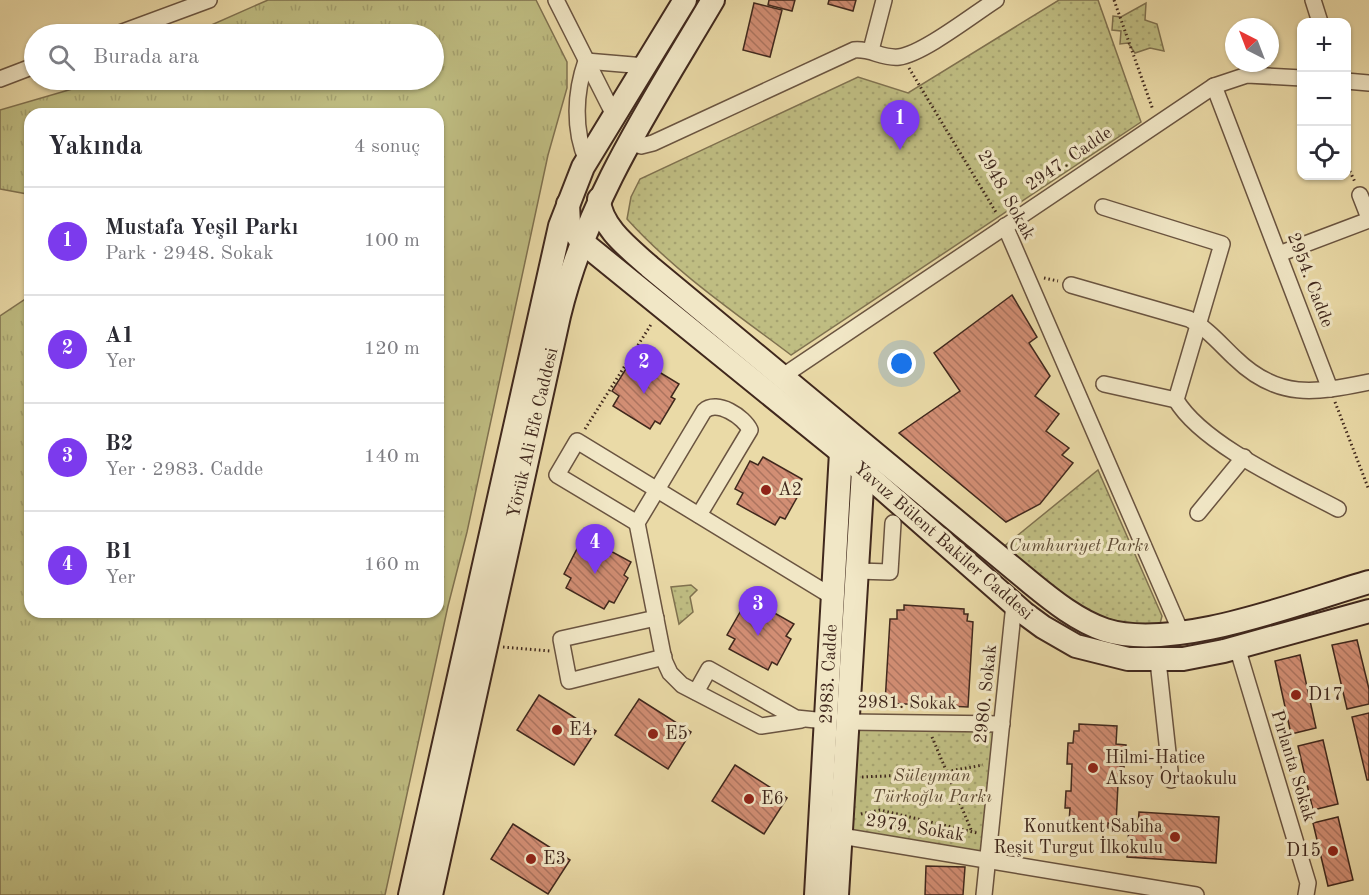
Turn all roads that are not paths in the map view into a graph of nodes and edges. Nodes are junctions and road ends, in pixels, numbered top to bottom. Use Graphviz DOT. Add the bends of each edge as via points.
graph roads {
  1 [pos="209,0"];
  2 [pos="556,0"];
  3 [pos="685,0"];
  4 [pos="713,0"];
  5 [pos="884,0"];
  6 [pos="996,0"];
  7 [pos="1313,0"];
  8 [pos="1319,18"];
  9 [pos="144,24"];
  10 [pos="871,50"];
  11 [pos="586,61"];
  12 [pos="645,66"];
  13 [pos="24,70"];
  14 [pos="1297,78"];
  15 [pos="0,79"];
  16 [pos="1351,81"];
  17 [pos="1369,83"];
  18 [pos="1214,86"];
  19 [pos="614,115"];
  20 [pos="629,142"];
  21 [pos="586,161"];
  22 [pos="1360,195"];
  23 [pos="599,199"];
  24 [pos="568,204"];
  25 [pos="1103,207"];
  26 [pos="1369,219"];
  27 [pos="1005,226"];
  28 [pos="581,241"];
  29 [pos="1280,254"];
  30 [pos="1071,285"];
  31 [pos="1198,324"];
  32 [pos="1369,382"];
  33 [pos="775,384"];
  34 [pos="1104,384"];
  35 [pos="1330,389"];
  36 [pos="1176,400"];
  37 [pos="848,444"];
  38 [pos="1244,457"];
  39 [pos="870,462"];
  40 [pos="656,489"];
  41 [pos="1338,509"];
  42 [pos="1198,513"];
  43 [pos="699,515"];
  44 [pos="893,522"];
  45 [pos="637,523"];
  46 [pos="857,571"];
  47 [pos="1369,582"];
  48 [pos="833,597"];
  49 [pos="1014,604"];
  50 [pos="1369,612"];
  51 [pos="656,618"];
  52 [pos="1181,632"];
  53 [pos="1237,648"];
  54 [pos="664,657"];
  55 [pos="1158,661"];
  56 [pos="696,692"];
  57 [pos="801,720"];
  58 [pos="837,722"];
  59 [pos="1002,724"];
  60 [pos="1171,780"];
  61 [pos="841,827"];
  62 [pos="988,860"];
  63 [pos="410,895"];
  64 [pos="431,895"];
  65 [pos="816,895"];
  66 [pos="837,895"];
  67 [pos="984,895"];
  68 [pos="1196,895"];
  69 [pos="1306,895"];
  1 -- 9 [label="street"];
  2 -- 11 [label="street"];
  3 -- 12 [label="street, Yörük Ali Efe Caddesi"];
  4 -- 20 [label="street, Yörük Ali Efe Caddesi"];
  5 -- 10 [label="street"];
  6 -- 10 [label="street" via="917,51 885,58"];
  7 -- 8 [label="street"];
  10 -- 20 [label="street" via="854,50 650,144"];
  11 -- 12 [label="street"];
  11 -- 19 [label="street"];
  11 -- 21 [label="street" via="579,83 578,114"];
  12 -- 19 [label="street, Yörük Ali Efe Caddesi"];
  13 -- 15 [label="street"];
  14 -- 18 [label="street, 2947. Cadde" via="1247,75"];
  16 -- 17 [label="street"];
  18 -- 27 [label="street, 2947. Cadde"];
  18 -- 29 [label="street, 2954. Cadde"];
  19 -- 20 [label="street"];
  19 -- 21 [label="street, Yörük Ali Efe Caddesi"];
  20 -- 23 [label="street, Yörük Ali Efe Caddesi"];
  21 -- 24 [label="street, Yörük Ali Efe Caddesi"];
  22 -- 26 [label="street"];
  23 -- 28 [label="street, Yörük Ali Efe Caddesi"];
  23 -- 33 [label="street, Yavuz Bülent Bakiler Caddesi" via="605,219 628,247"];
  24 -- 28 [label="street" via="569,224"];
  24 -- 63 [label="street, Yörük Ali Efe Caddesi"];
  25 -- 31 [label="street" via="1222,244"];
  26 -- 29 [label="street"];
  27 -- 33 [label="street, 2947. Cadde"];
  27 -- 52 [label="street, 2948. Sokak"];
  28 -- 33 [label="street, Yavuz Bülent Bakiler Caddesi" via="662,306"];
  28 -- 64 [label="street, Yörük Ali Efe Caddesi" via="559,316"];
  29 -- 35 [label="street, 2954. Cadde"];
  30 -- 31 [label="street"];
  31 -- 35 [label="street" via="1262,380 1299,391"];
  31 -- 36 [label="street"];
  32 -- 35 [label="street"];
  33 -- 37 [label="street, Yavuz Bülent Bakiler Caddesi"];
  34 -- 36 [label="street"];
  36 -- 38 [label="street" via="1196,425"];
  37 -- 39 [label="street, Yavuz Bülent Bakiler Caddesi"];
  37 -- 48 [label="street, 2983. Cadde"];
  38 -- 41 [label="street"];
  38 -- 42 [label="street"];
  39 -- 46 [label="street, 2983. Cadde"];
  39 -- 49 [label="street, Yavuz Bülent Bakiler Caddesi"];
  39 -- 52 [label="street, Yavuz Bülent Bakiler Caddesi" via="1077,616 1118,633"];
  40 -- 43 [label="street"];
  40 -- 43 [label="street" via="704,411 710,406 721,407 750,431"];
  40 -- 45 [label="street"];
  40 -- 45 [label="street" via="577,441 557,475"];
  43 -- 48 [label="street"];
  44 -- 46 [label="street" via="890,572"];
  45 -- 51 [label="street"];
  46 -- 58 [label="street, 2983. Cadde"];
  47 -- 52 [label="street, Yavuz Bülent Bakiler Caddesi" via="1226,624"];
  48 -- 58 [label="street, 2983. Cadde"];
  49 -- 55 [label="street, Yavuz Bülent Bakiler Caddesi" via="1076,646 1119,658"];
  49 -- 59 [label="street, 2980. Sokak"];
  50 -- 53 [label="street, Yavuz Bülent Bakiler Caddesi"];
  51 -- 54 [label="street"];
  51 -- 54 [label="street" via="561,639 569,681"];
  53 -- 55 [label="street, Yavuz Bülent Bakiler Caddesi"];
  53 -- 69 [label="street, Pırlanta Sokak" via="1308,883"];
  54 -- 56 [label="street, 2981. Sokak" via="674,677"];
  55 -- 60 [label="street"];
  56 -- 57 [label="street, 2981. Sokak" via="761,726"];
  56 -- 57 [label="street" via="709,669"];
  57 -- 58 [label="street, 2981. Sokak"];
  58 -- 59 [label="street, 2981. Sokak"];
  58 -- 61 [label="street, 2983. Cadde" via="845,776"];
  58 -- 65 [label="street, 2983. Cadde"];
  59 -- 62 [label="street, 2980. Sokak"];
  61 -- 62 [label="street, 2979. Sokak"];
  61 -- 66 [label="street, 2983. Cadde"];
  62 -- 67 [label="street, 2980. Sokak"];
  62 -- 68 [label="street, 2979. Sokak"];
}
